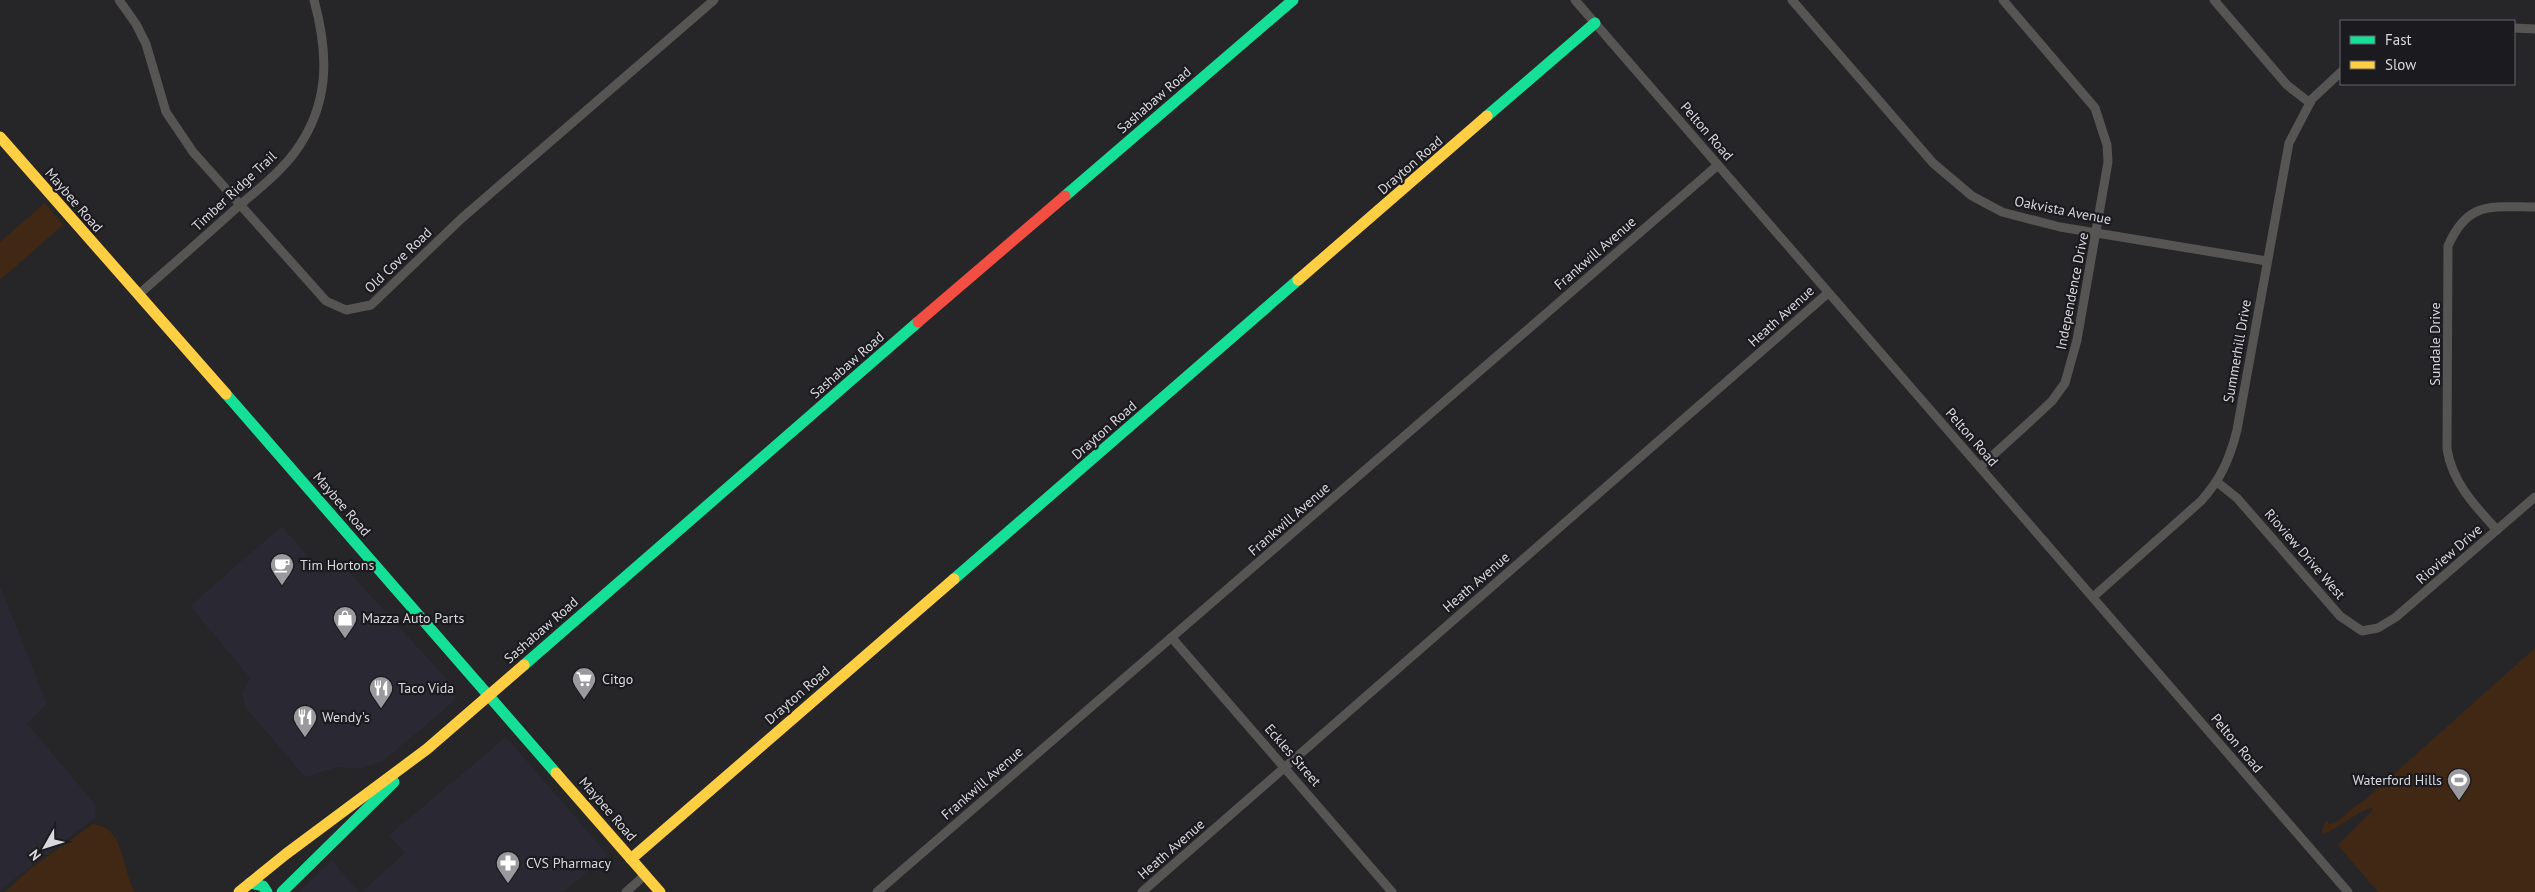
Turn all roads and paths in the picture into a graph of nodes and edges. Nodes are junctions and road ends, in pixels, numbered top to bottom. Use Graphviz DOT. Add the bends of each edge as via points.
graph roads {
  1 [pos="120,0"];
  2 [pos="314,0"];
  3 [pos="714,0"];
  4 [pos="1293,0"];
  5 [pos="1575,0"];
  6 [pos="1792,0"];
  7 [pos="2003,0"];
  8 [pos="2214,0"];
  9 [pos="1595,23"];
  10 [pos="2515,28"];
  11 [pos="2535,28"];
  12 [pos="2340,73"];
  13 [pos="2310,103"];
  14 [pos="0,137"];
  15 [pos="1718,165"];
  16 [pos="240,205"];
  17 [pos="2535,207"];
  18 [pos="2097,231"];
  19 [pos="2267,261"];
  20 [pos="1828,293"];
  21 [pos="138,295"];
  22 [pos="1980,467"];
  23 [pos="2217,482"];
  24 [pos="2535,497"];
  25 [pos="2497,530"];
  26 [pos="2092,597"];
  27 [pos="2378,628"];
  28 [pos="1172,638"];
  29 [pos="489,696"];
  30 [pos="422,753"];
  31 [pos="1286,767"];
  32 [pos="631,859"];
  33 [pos="645,875"];
  34 [pos="250,883"];
  35 [pos="655,890"];
  36 [pos="239,892"];
  37 [pos="267,892"];
  38 [pos="282,892"];
  39 [pos="626,892"];
  40 [pos="877,892"];
  41 [pos="1142,892"];
  42 [pos="1392,892"];
  43 [pos="2348,892"];
  1 -- 16 [label="street, Old Cove Road" via="146,44 170,119 192,152"];
  2 -- 16 [label="street, Timber Ridge Trail" via="326,57 320,103 295,152"];
  3 -- 16 [label="street, Old Cove Road" via="462,218 371,305 346,310 326,301"];
  4 -- 29 [label="street, Sashabaw Road"];
  5 -- 9 [label="street, Pelton Road"];
  6 -- 18 [label="street, Oakvista Avenue" via="1932,163 1972,196 2002,212 2060,227"];
  7 -- 18 [label="street, Independence Drive" via="2095,108 2108,162"];
  8 -- 13 [label="street" via="2287,85"];
  9 -- 15 [label="street, Pelton Road"];
  9 -- 32 [label="street, Drayton Road"];
  10 -- 11 [label="street"];
  12 -- 13 [label="street, Summerhill Drive"];
  13 -- 19 [label="street, Summerhill Drive" via="2289,143"];
  14 -- 21 [label="street, Maybee Road"];
  15 -- 20 [label="street, Pelton Road"];
  15 -- 28 [label="street, Frankwill Avenue"];
  16 -- 21 [label="street, Timber Ridge Trail"];
  17 -- 25 [label="street, Sundale Drive" via="2476,210 2457,228 2448,246 2450,466 2477,508"];
  18 -- 19 [label="street, Oakvista Avenue"];
  18 -- 22 [label="street, Independence Drive" via="2077,340 2065,383 2052,401"];
  19 -- 23 [label="street, Summerhill Drive" via="2231,455"];
  20 -- 22 [label="street, Pelton Road"];
  20 -- 31 [label="street, Heath Avenue"];
  21 -- 29 [label="street, Maybee Road"];
  22 -- 26 [label="street, Pelton Road"];
  23 -- 26 [label="street, Summerhill Drive" via="2174,526"];
  23 -- 27 [label="street, Rioview Drive West" via="2238,498 2346,621 2362,631"];
  24 -- 25 [label="street, Rioview Drive"];
  25 -- 27 [label="street, Rioview Drive" via="2396,617"];
  26 -- 43 [label="street, Pelton Road"];
  28 -- 31 [label="street, Eckles Street"];
  28 -- 40 [label="street, Frankwill Avenue"];
  29 -- 30 [label="street, Sashabaw Road"];
  29 -- 32 [label="street, Maybee Road"];
  30 -- 34 [label="street, Sashabaw Road"];
  30 -- 38 [label="street, Sashabaw Road"];
  31 -- 41 [label="street, Heath Avenue"];
  31 -- 42 [label="street, Eckles Street"];
  32 -- 33 [label="street, Maybee Road"];
  33 -- 35 [label="street, Maybee Road"];
  33 -- 39 [label="street"];
  34 -- 36 [label="street, Sashabaw Road"];
  34 -- 37 [label="street" via="263,886"];
}
